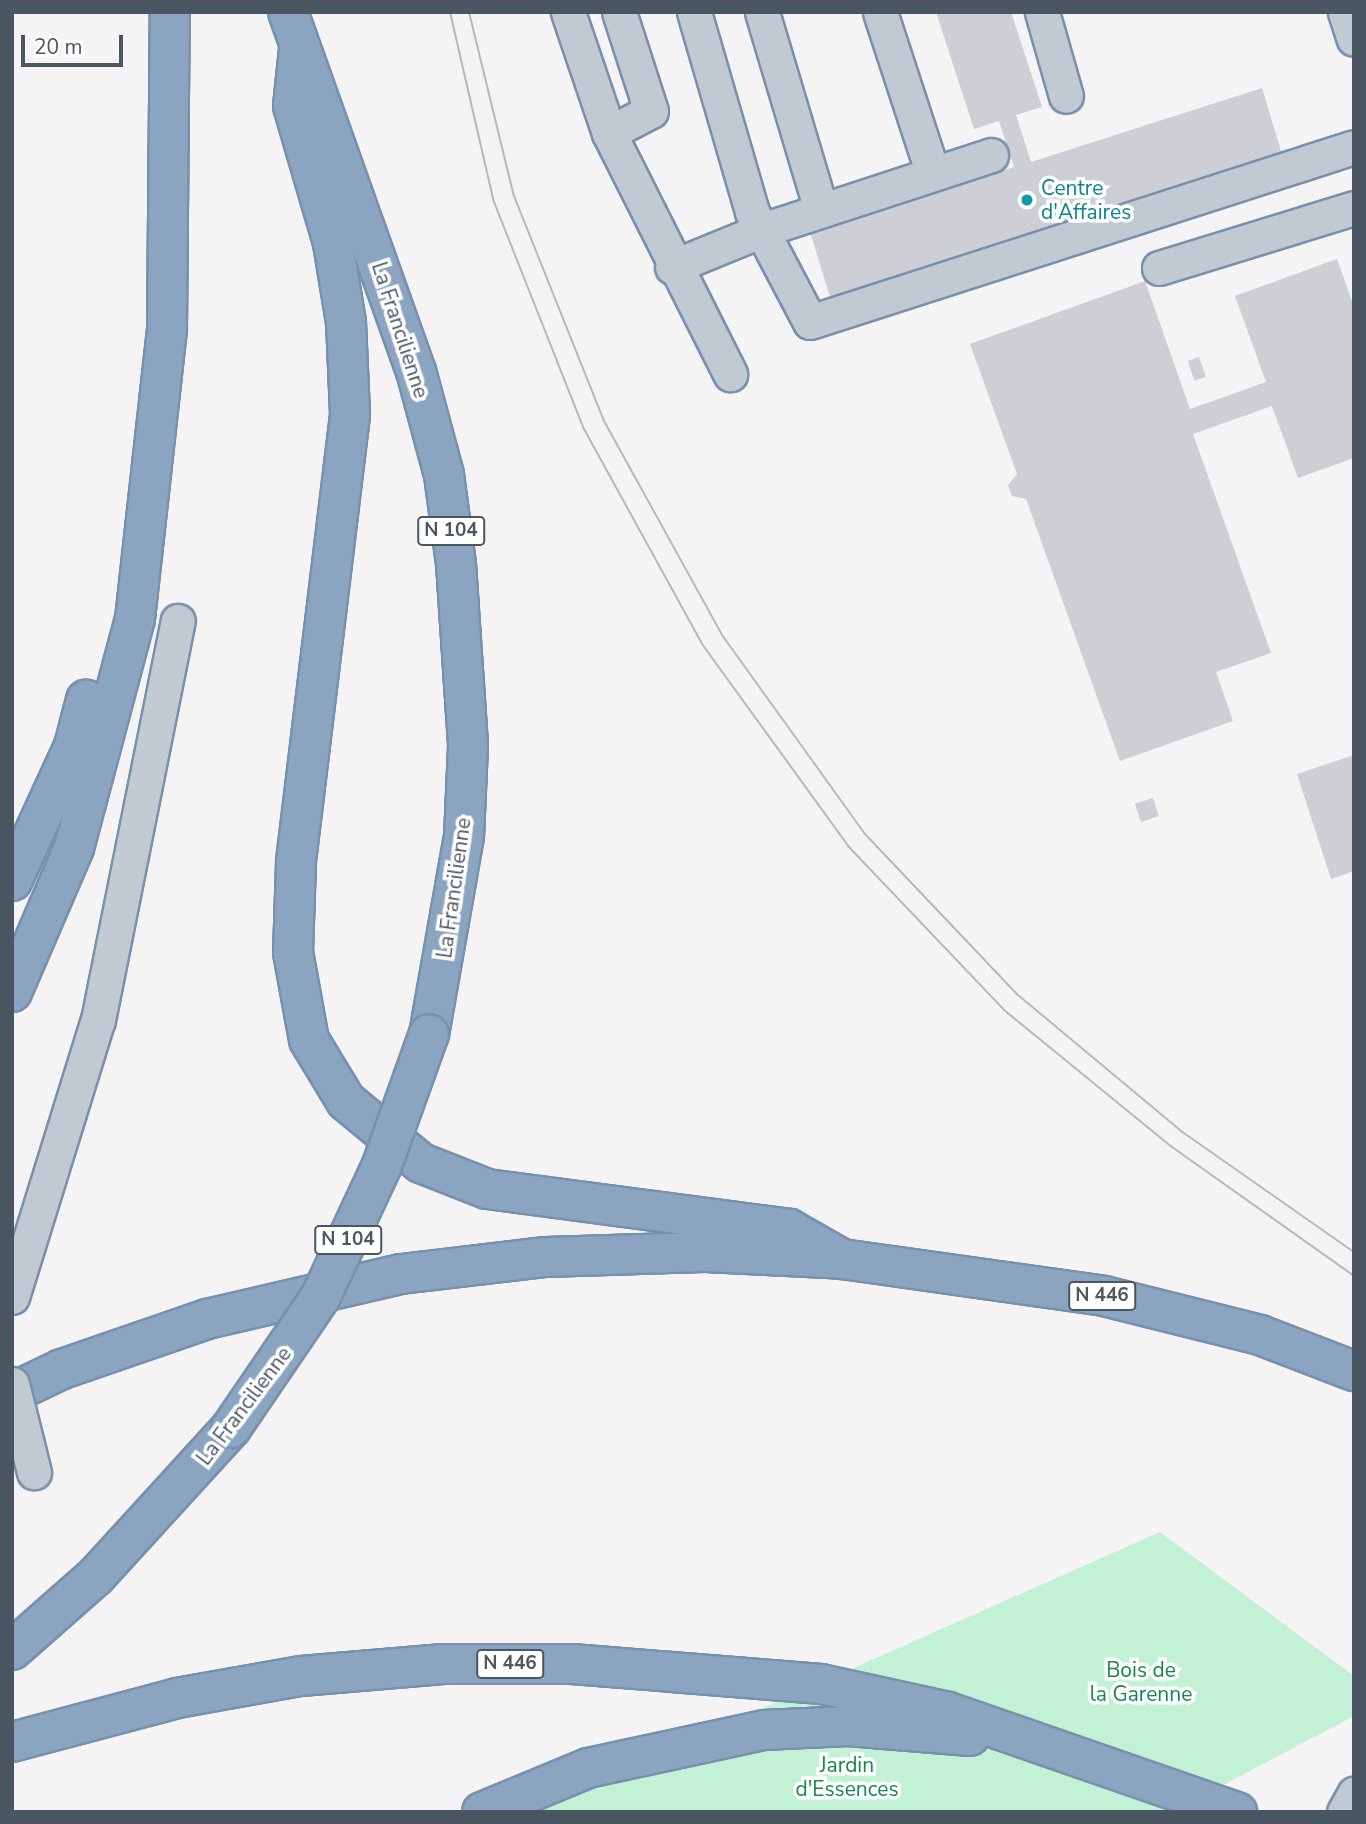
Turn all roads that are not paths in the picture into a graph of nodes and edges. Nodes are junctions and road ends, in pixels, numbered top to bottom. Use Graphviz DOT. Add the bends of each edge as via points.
graph roads {
  1 [pos="170,12"];
  2 [pos="288,12"];
  3 [pos="568,12"];
  4 [pos="619,12"];
  5 [pos="694,12"];
  6 [pos="762,12"];
  7 [pos="880,12"];
  8 [pos="1042,12"];
  9 [pos="1345,12"];
  10 [pos="1354,39"];
  11 [pos="299,48"];
  12 [pos="1066,96"];
  13 [pos="609,133"];
  14 [pos="1354,146"];
  15 [pos="991,155"];
  16 [pos="933,174"];
  17 [pos="1354,208"];
  18 [pos="821,210"];
  19 [pos="762,230"];
  20 [pos="673,267"];
  21 [pos="1158,268"];
  22 [pos="730,374"];
  23 [pos="135,619"];
  24 [pos="178,621"];
  25 [pos="12,881"];
  26 [pos="12,992"];
  27 [pos="842,1259"];
  28 [pos="12,1297"];
  29 [pos="1354,1371"];
  30 [pos="12,1384"];
  31 [pos="12,1393"];
  32 [pos="34,1472"];
  33 [pos="12,1650"];
  34 [pos="1008,1737"];
  35 [pos="12,1742"];
  36 [pos="1354,1794"];
  37 [pos="482,1812"];
  38 [pos="1237,1812"];
  39 [pos="1344,1812"];
  1 -- 23 [label="highway" via="167,328"];
  2 -- 11 [label="highway, La Francilienne / N 104"];
  3 -- 13 [label="street"];
  4 -- 13 [label="street" via="651,111"];
  5 -- 19 [label="street" via="737,170"];
  6 -- 18 [label="street"];
  7 -- 16 [label="street"];
  8 -- 12 [label="street"];
  9 -- 10 [label="street"];
  11 -- 27 [label="highway" via="293,106 332,243 346,322 350,415 296,863 293,952 309,1040 346,1101 421,1163 487,1189 789,1229"];
  11 -- 33 [label="highway, La Francilienne / N 104, bridge" via="416,371 444,475 456,564 468,746 464,836 429,1034 382,1166 321,1296 231,1428 96,1576"];
  13 -- 20 [label="street"];
  14 -- 19 [label="street" via="810,322"];
  15 -- 16 [label="street"];
  16 -- 18 [label="street"];
  17 -- 21 [label="street"];
  18 -- 19 [label="street"];
  19 -- 20 [label="street"];
  20 -- 22 [label="street"];
  23 -- 25 [label="highway" via="96,667 74,746"];
  23 -- 26 [label="highway" via="74,848"];
  24 -- 28 [label="street" via="98,1020"];
  27 -- 29 [label="highway, N 446" via="1104,1296 1260,1335"];
  27 -- 31 [label="highway, N 446" via="680,1252 546,1257 401,1274 207,1319 62,1369"];
  30 -- 32 [label="street, bridge"];
  34 -- 35 [label="highway, N 446" via="948,1712 821,1684 572,1664 443,1664 301,1676 177,1698"];
  34 -- 37 [label="highway" via="848,1727 764,1730 588,1768"];
  34 -- 38 [label="highway, N 446" via="1132,1773"];
  36 -- 39 [label="street"];
}
